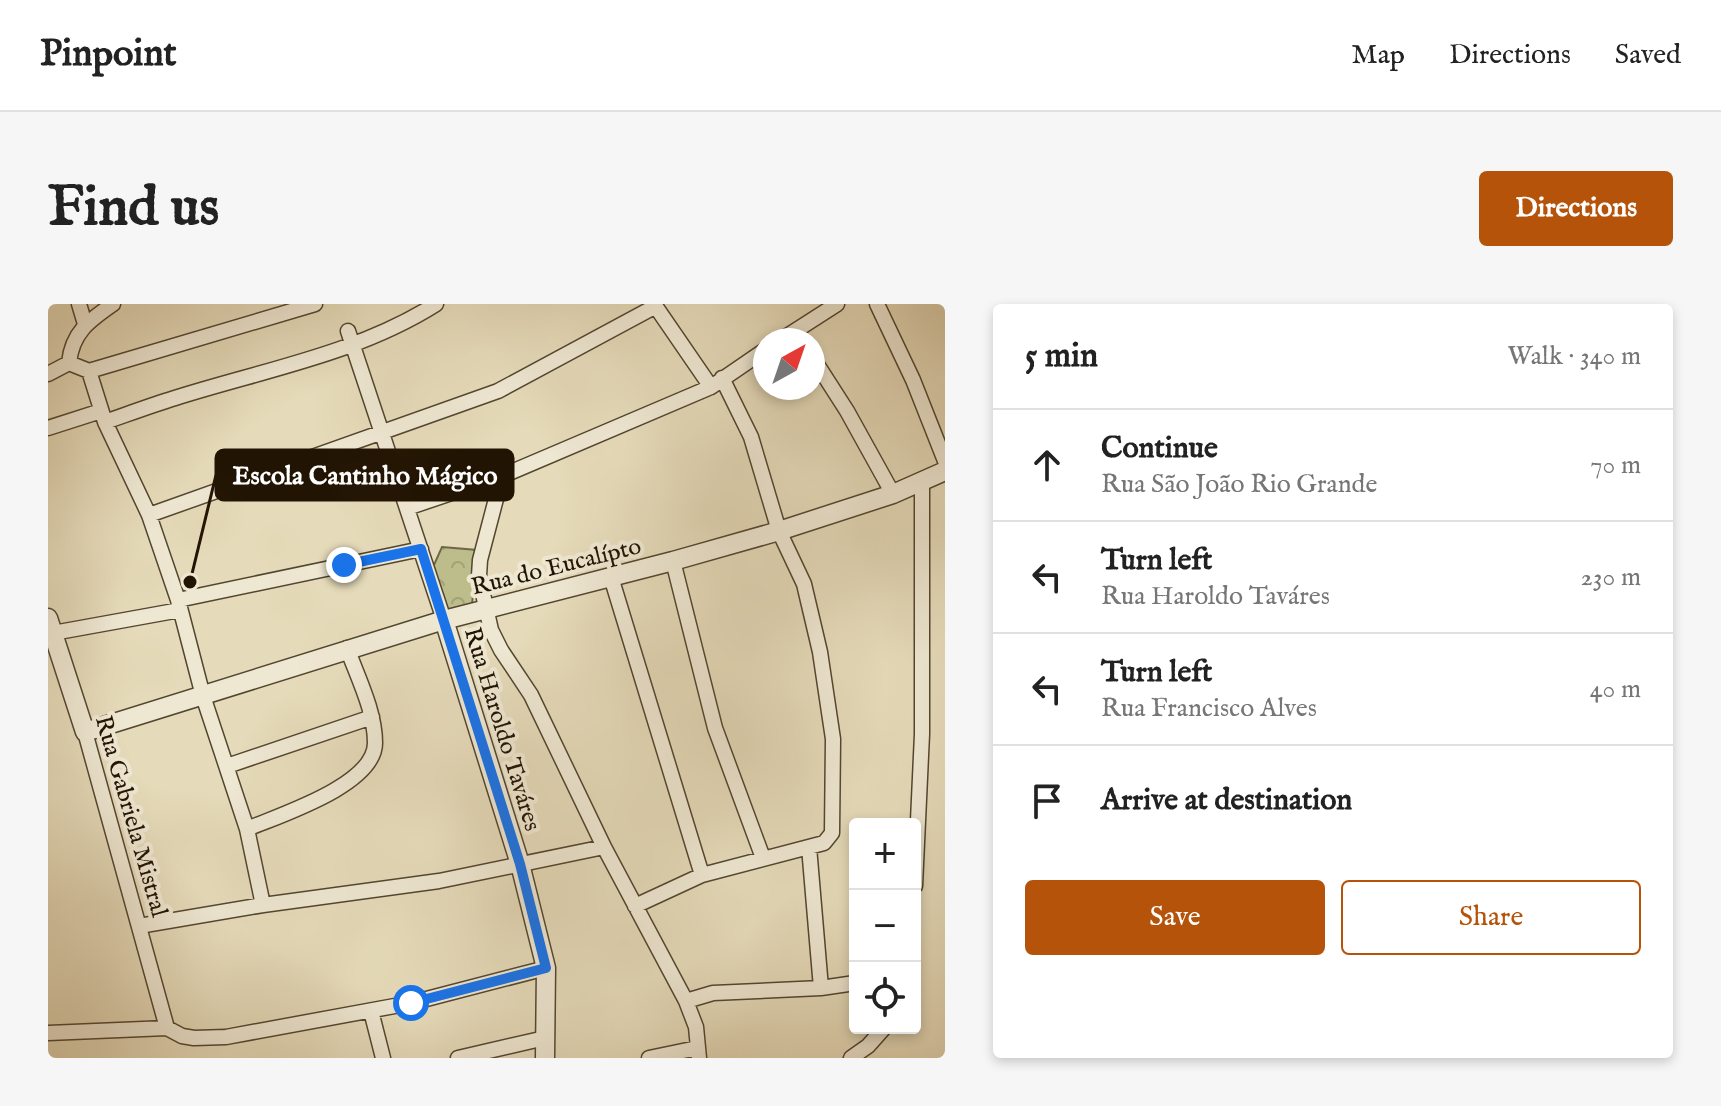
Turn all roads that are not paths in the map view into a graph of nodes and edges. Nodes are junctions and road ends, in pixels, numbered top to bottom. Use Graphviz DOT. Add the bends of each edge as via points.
graph roads {
  1 [pos="79,304"];
  2 [pos="113,304"];
  3 [pos="315,304"];
  4 [pos="436,304"];
  5 [pos="837,304"];
  6 [pos="877,304"];
  7 [pos="655,305"];
  8 [pos="85,324"];
  9 [pos="808,328"];
  10 [pos="350,337"];
  11 [pos="753,358"];
  12 [pos="69,363"];
  13 [pos="89,371"];
  14 [pos="48,374"];
  15 [pos="825,377"];
  16 [pos="717,383"];
  17 [pos="103,416"];
  18 [pos="48,428"];
  19 [pos="381,433"];
  20 [pos="945,461"];
  21 [pos="945,471"];
  22 [pos="502,476"];
  23 [pos="922,483"];
  24 [pos="893,494"];
  25 [pos="407,508"];
  26 [pos="149,515"];
  27 [pos="779,531"];
  28 [pos="421,549"];
  29 [pos="673,561"];
  30 [pos="611,577"];
  31 [pos="179,605"];
  32 [pos="485,609"];
  33 [pos="444,620"];
  34 [pos="51,626"];
  35 [pos="347,648"];
  36 [pos="203,696"];
  37 [pos="372,717"];
  38 [pos="85,732"];
  39 [pos="227,766"];
  40 [pos="918,818"];
  41 [pos="247,829"];
  42 [pos="604,847"];
  43 [pos="809,847"];
  44 [pos="763,858"];
  45 [pos="520,864"];
  46 [pos="702,875"];
  47 [pos="263,905"];
  48 [pos="635,906"];
  49 [pos="139,926"];
  50 [pos="546,968"];
  51 [pos="849,984"];
  52 [pos="821,988"];
  53 [pos="686,1001"];
  54 [pos="371,1011"];
  55 [pos="167,1028"];
  56 [pos="48,1033"];
  57 [pos="879,1034"];
  58 [pos="545,1038"];
  59 [pos="698,1053"];
  60 [pos="383,1058"];
  61 [pos="458,1058"];
  62 [pos="545,1058"];
  63 [pos="649,1058"];
  64 [pos="851,1058"];
  1 -- 8 [label="street"];
  2 -- 8 [label="street"];
  3 -- 13 [label="street"];
  4 -- 10 [label="street" via="383,332"];
  5 -- 9 [label="street"];
  6 -- 20 [label="street"];
  7 -- 16 [label="street"];
  7 -- 19 [label="street" via="498,391"];
  8 -- 12 [label="street"];
  10 -- 17 [label="street" via="312,358"];
  10 -- 19 [label="street, Rua Haroldo Taváres"];
  11 -- 16 [label="street"];
  12 -- 13 [label="street"];
  12 -- 14 [label="street"];
  13 -- 17 [label="street"];
  15 -- 24 [label="street"];
  16 -- 22 [label="street"];
  16 -- 27 [label="street" via="751,437"];
  17 -- 18 [label="street"];
  17 -- 26 [label="street"];
  19 -- 25 [label="street, Rua Haroldo Taváres"];
  19 -- 26 [label="street"];
  21 -- 23 [label="street, Rua do Eucalípto"];
  22 -- 25 [label="street"];
  22 -- 32 [label="street" via="480,560"];
  23 -- 24 [label="street, Rua do Eucalípto"];
  23 -- 40 [label="street"];
  24 -- 27 [label="street, Rua do Eucalípto"];
  25 -- 28 [label="street, Rua Haroldo Taváres"];
  26 -- 31 [label="street"];
  27 -- 29 [label="street, Rua do Eucalípto"];
  27 -- 43 [label="street" via="804,584 833,739 832,833 824,843"];
  28 -- 31 [label="street"];
  28 -- 33 [label="street, Rua Haroldo Taváres"];
  29 -- 30 [label="street, Rua do Eucalípto"];
  29 -- 44 [label="street" via="715,728"];
  30 -- 32 [label="street, Rua do Eucalípto"];
  30 -- 46 [label="street"];
  31 -- 34 [label="street"];
  31 -- 36 [label="street"];
  32 -- 33 [label="street, Rua do Eucalípto"];
  32 -- 42 [label="street" via="501,650 531,695"];
  33 -- 35 [label="street, Rua do Eucalípto"];
  33 -- 45 [label="street, Rua Haroldo Taváres"];
  34 -- 38 [label="street, Rua Gabriela Mistral"];
  35 -- 36 [label="street, Rua do Eucalípto"];
  35 -- 37 [label="street"];
  36 -- 38 [label="street, Rua do Eucalípto"];
  36 -- 39 [label="street"];
  37 -- 39 [label="street"];
  37 -- 41 [label="street" via="374,754 363,771 304,806"];
  38 -- 49 [label="street, Rua Gabriela Mistral"];
  39 -- 41 [label="street"];
  41 -- 47 [label="street"];
  42 -- 45 [label="street"];
  42 -- 48 [label="street"];
  43 -- 44 [label="street"];
  43 -- 52 [label="street"];
  44 -- 46 [label="street"];
  45 -- 47 [label="street"];
  45 -- 50 [label="street, Rua Haroldo Taváres"];
  46 -- 48 [label="street"];
  47 -- 49 [label="street"];
  48 -- 53 [label="street"];
  49 -- 55 [label="street, Rua Gabriela Mistral"];
  50 -- 54 [label="street"];
  50 -- 58 [label="street, Rua Haroldo Taváres"];
  51 -- 52 [label="street"];
  52 -- 53 [label="street" via="713,993"];
  53 -- 59 [label="street"];
  54 -- 55 [label="street" via="209,1039"];
  54 -- 60 [label="street"];
  55 -- 56 [label="street"];
  57 -- 64 [label="street"];
  58 -- 61 [label="street"];
  58 -- 62 [label="street, Rua Haroldo Taváres"];
  59 -- 63 [label="street"];
}
